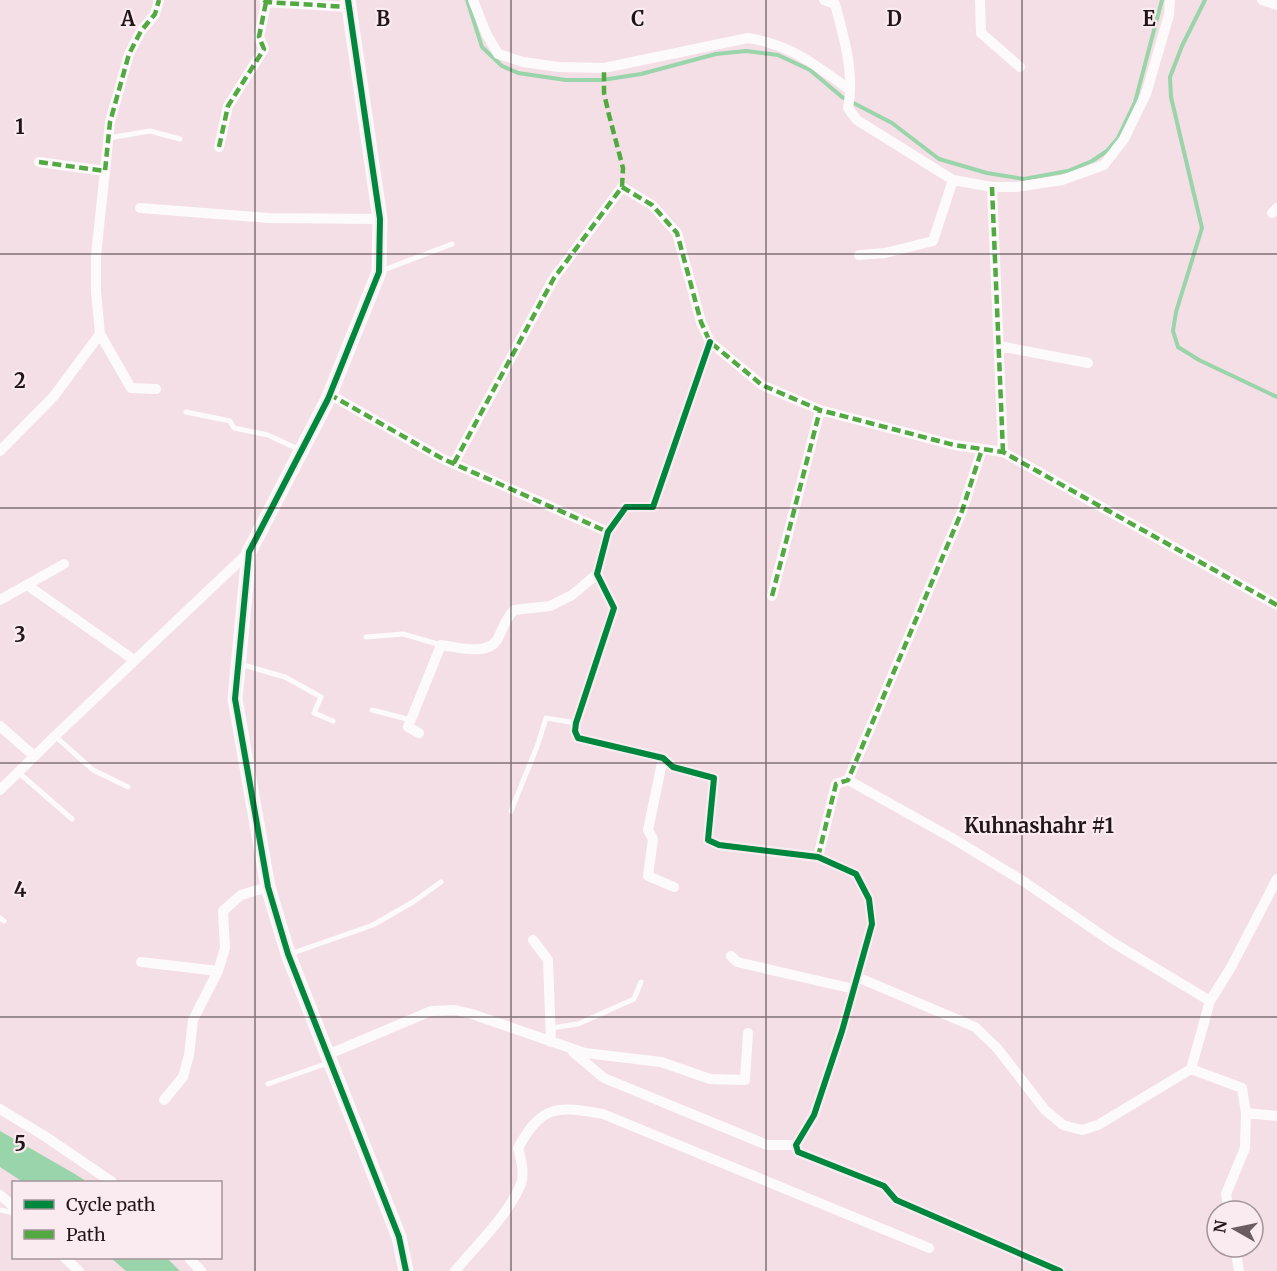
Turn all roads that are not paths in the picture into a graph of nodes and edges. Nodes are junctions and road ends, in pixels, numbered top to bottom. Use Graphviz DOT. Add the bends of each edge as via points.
graph roads {
  1 [pos="159,0"];
  2 [pos="473,0"];
  3 [pos="824,0"];
  4 [pos="980,0"];
  5 [pos="1170,0"];
  6 [pos="1262,0"];
  7 [pos="265,1"];
  8 [pos="348,3"];
  9 [pos="1277,5"];
  10 [pos="1020,67"];
  11 [pos="850,93"];
  12 [pos="108,138"];
  13 [pos="180,139"];
  14 [pos="219,147"];
  15 [pos="39,162"];
  16 [pos="105,171"];
  17 [pos="953,180"];
  18 [pos="992,187"];
  19 [pos="140,208"];
  20 [pos="380,219"];
  21 [pos="452,244"];
  22 [pos="859,255"];
  23 [pos="380,272"];
  24 [pos="100,334"];
  25 [pos="710,342"];
  26 [pos="999,346"];
  27 [pos="1088,363"];
  28 [pos="156,389"];
  29 [pos="329,394"];
  30 [pos="820,410"];
  31 [pos="186,412"];
  32 [pos="982,449"];
  33 [pos="302,450"];
  34 [pos="0,451"];
  35 [pos="1003,452"];
  36 [pos="454,463"];
  37 [pos="608,532"];
  38 [pos="249,552"];
  39 [pos="64,564"];
  40 [pos="597,574"];
  41 [pos="27,585"];
  42 [pos="772,596"];
  43 [pos="0,600"];
  44 [pos="1277,605"];
  45 [pos="366,637"];
  46 [pos="441,645"];
  47 [pos="134,660"];
  48 [pos="238,664"];
  49 [pos="372,710"];
  50 [pos="411,720"];
  51 [pos="333,721"];
  52 [pos="576,723"];
  53 [pos="0,726"];
  54 [pos="419,733"];
  55 [pos="55,736"];
  56 [pos="34,756"];
  57 [pos="663,758"];
  58 [pos="18,772"];
  59 [pos="848,780"];
  60 [pos="128,787"];
  61 [pos="0,790"];
  62 [pos="511,812"];
  63 [pos="72,819"];
  64 [pos="818,857"];
  65 [pos="1277,879"];
  66 [pos="441,882"];
  67 [pos="674,886"];
  68 [pos="268,887"];
  69 [pos="533,940"];
  70 [pos="288,954"];
  71 [pos="731,956"];
  72 [pos="141,962"];
  73 [pos="219,971"];
  74 [pos="857,977"];
  75 [pos="641,982"];
  76 [pos="854,989"];
  77 [pos="1210,1001"];
  78 [pos="550,1028"];
  79 [pos="748,1033"];
  80 [pos="551,1042"];
  81 [pos="568,1048"];
  82 [pos="328,1059"];
  83 [pos="1191,1069"];
  84 [pos="268,1084"];
  85 [pos="164,1100"];
  86 [pos="0,1109"];
  87 [pos="1246,1113"];
  88 [pos="1277,1116"];
  89 [pos="796,1145"];
  90 [pos="111,1181"];
  91 [pos="0,1195"];
  92 [pos="1227,1199"];
  93 [pos="12,1206"];
  94 [pos="929,1248"];
  95 [pos="67,1259"];
  96 [pos="191,1259"];
  97 [pos="79,1271"];
  98 [pos="201,1271"];
  99 [pos="406,1271"];
  100 [pos="455,1271"];
  101 [pos="1059,1271"];
  1 -- 12 [label="street" via="155,14 129,54"];
  2 -- 11 [label="street" via="498,54 523,62 604,68 748,38 771,42 803,57"];
  3 -- 11 [label="street" via="835,4 848,55"];
  4 -- 10 [label="street" via="981,33"];
  5 -- 18 [label="street" via="1146,94 1124,138 1104,165 1062,180"];
  6 -- 9 [label="street"];
  7 -- 8 [label="street"];
  7 -- 14 [label="street" via="259,37 264,49 228,106"];
  8 -- 20 [label="street"];
  11 -- 17 [label="street" via="848,108 857,120"];
  12 -- 13 [label="lane" via="150,131"];
  12 -- 16 [label="street"];
  15 -- 16 [label="street"];
  16 -- 24 [label="street" via="96,255"];
  17 -- 18 [label="street"];
  17 -- 22 [label="street" via="933,241"];
  18 -- 26 [label="street"];
  19 -- 20 [label="street" via="269,218"];
  20 -- 23 [label="street"];
  21 -- 23 [label="lane"];
  23 -- 29 [label="street"];
  24 -- 28 [label="street" via="131,388"];
  24 -- 34 [label="street" via="54,396"];
  25 -- 30 [label="street" via="762,385"];
  25 -- 36 [label="street" via="677,233 652,205 622,187 554,278"];
  25 -- 37 [label="street" via="653,507 626,507"];
  26 -- 27 [label="street"];
  26 -- 35 [label="street"];
  29 -- 33 [label="street"];
  29 -- 36 [label="street"];
  30 -- 32 [label="street"];
  30 -- 42 [label="street"];
  31 -- 33 [label="lane" via="230,421 234,428 268,435"];
  32 -- 35 [label="street"];
  32 -- 59 [label="street" via="962,511"];
  33 -- 38 [label="street"];
  35 -- 44 [label="street"];
  36 -- 37 [label="street"];
  37 -- 40 [label="street"];
  38 -- 47 [label="street"];
  38 -- 48 [label="street"];
  39 -- 41 [label="street"];
  40 -- 46 [label="street" via="572,595 550,606 514,610 506,618 496,642 487,647"];
  40 -- 52 [label="street" via="614,608"];
  41 -- 43 [label="street"];
  41 -- 47 [label="street"];
  45 -- 46 [label="lane" via="403,634"];
  46 -- 50 [label="street"];
  47 -- 55 [label="street"];
  48 -- 51 [label="lane" via="285,677 321,697 314,713"];
  48 -- 68 [label="street" via="235,699"];
  49 -- 50 [label="lane"];
  50 -- 54 [label="street" via="408,727"];
  52 -- 57 [label="street" via="578,738"];
  52 -- 62 [label="lane" via="546,718"];
  53 -- 56 [label="street"];
  55 -- 56 [label="street"];
  55 -- 60 [label="lane" via="93,770"];
  56 -- 58 [label="street"];
  57 -- 64 [label="street" via="673,767 714,778 708,840 719,845"];
  57 -- 67 [label="street" via="648,830 653,839 648,876"];
  58 -- 61 [label="street"];
  58 -- 63 [label="lane"];
  59 -- 64 [label="street" via="836,784"];
  59 -- 77 [label="street" via="1026,883 1112,942"];
  64 -- 74 [label="street" via="856,874 869,899 872,924"];
  65 -- 77 [label="street"];
  66 -- 70 [label="lane" via="373,925"];
  68 -- 70 [label="street"];
  68 -- 73 [label="street" via="241,895 223,911 225,948"];
  69 -- 78 [label="street" via="548,960"];
  70 -- 82 [label="street"];
  71 -- 76 [label="street" via="737,962"];
  72 -- 73 [label="street"];
  73 -- 85 [label="street" via="193,1020 183,1077"];
  74 -- 76 [label="street"];
  74 -- 83 [label="street" via="975,1027 997,1048 1045,1110 1063,1125 1082,1130 1098,1125"];
  75 -- 78 [label="lane" via="634,999 578,1024"];
  76 -- 89 [label="street" via="814,1115"];
  77 -- 83 [label="street"];
  78 -- 80 [label="street"];
  79 -- 81 [label="street" via="745,1080 710,1079 661,1062"];
  80 -- 81 [label="street"];
  80 -- 82 [label="street" via="472,1014 431,1011"];
  81 -- 89 [label="street" via="604,1078 767,1145"];
  82 -- 84 [label="lane"];
  82 -- 99 [label="street" via="399,1238"];
  83 -- 87 [label="street" via="1242,1088"];
  86 -- 90 [label="street"];
  87 -- 88 [label="street"];
  87 -- 92 [label="street" via="1245,1148"];
  89 -- 101 [label="street" via="798,1152 814,1160 884,1186 896,1200"];
  91 -- 93 [label="street"];
  94 -- 100 [label="street" via="603,1114 573,1109 555,1110 529,1128 518,1148 522,1180 508,1206"];
  95 -- 97 [label="street"];
  96 -- 98 [label="street"];
}
